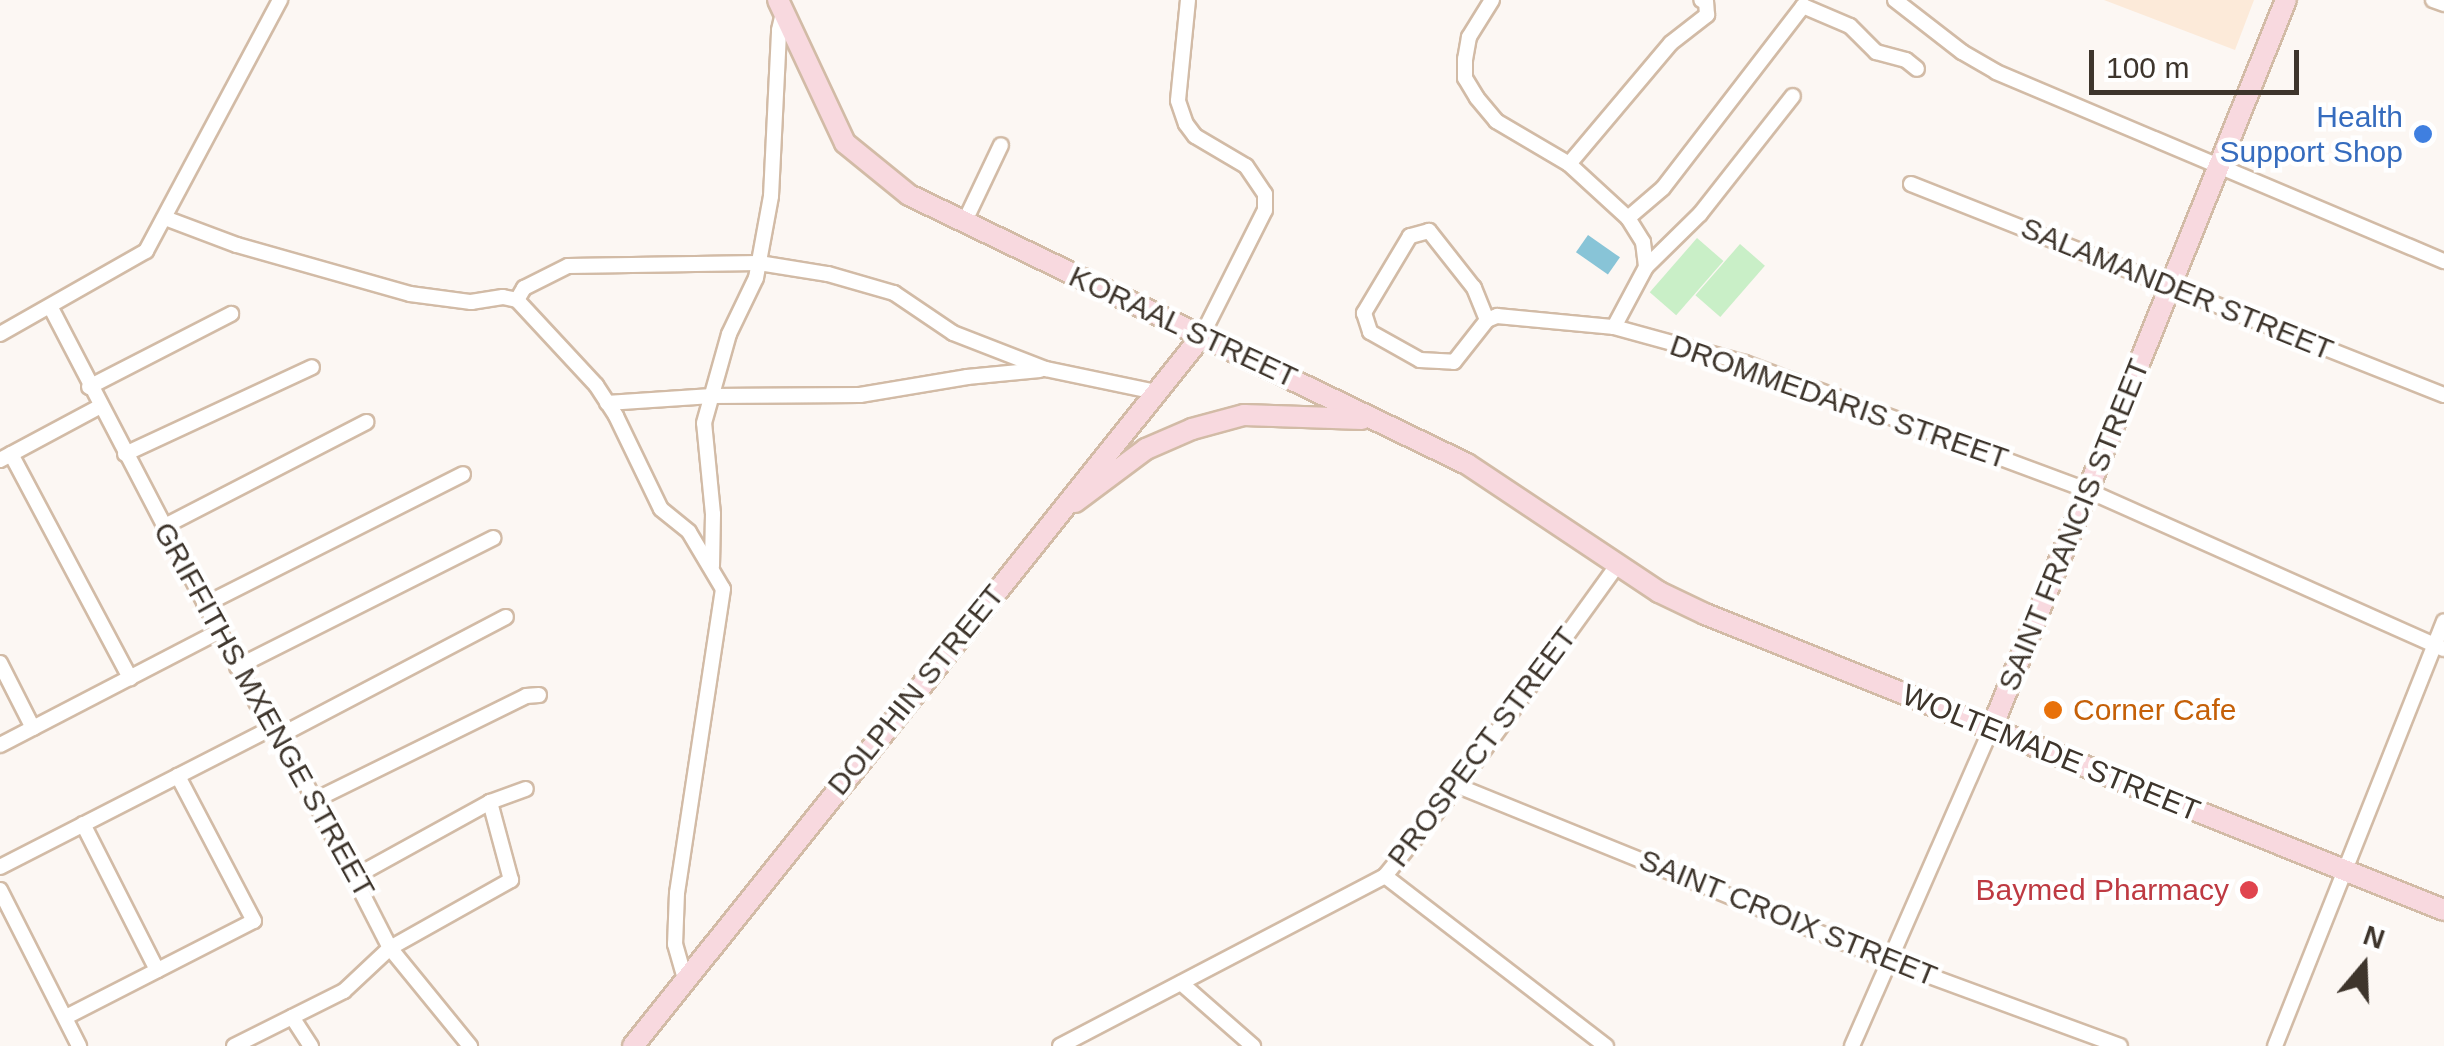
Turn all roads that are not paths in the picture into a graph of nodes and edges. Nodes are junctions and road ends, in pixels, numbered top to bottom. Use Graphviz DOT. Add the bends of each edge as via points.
graph roads {
  1 [pos="280,0"];
  2 [pos="1180,0"];
  3 [pos="1188,0"];
  4 [pos="1492,0"];
  5 [pos="1701,0"];
  6 [pos="1895,0"];
  7 [pos="2286,0"];
  8 [pos="2433,0"];
  9 [pos="2444,4"];
  10 [pos="781,6"];
  11 [pos="1916,69"];
  12 [pos="1794,96"];
  13 [pos="1001,145"];
  14 [pos="1569,164"];
  15 [pos="2216,164"];
  16 [pos="1911,184"];
  17 [pos="165,218"];
  18 [pos="1628,218"];
  19 [pos="964,223"];
  20 [pos="2444,261"];
  21 [pos="759,262"];
  22 [pos="1646,267"];
  23 [pos="2170,286"];
  24 [pos="516,300"];
  25 [pos="50,308"];
  26 [pos="231,314"];
  27 [pos="1486,320"];
  28 [pos="1614,327"];
  29 [pos="0,333"];
  30 [pos="1201,336"];
  31 [pos="312,366"];
  32 [pos="1046,369"];
  33 [pos="90,387"];
  34 [pos="1156,392"];
  35 [pos="2444,395"];
  36 [pos="712,396"];
  37 [pos="607,403"];
  38 [pos="99,407"];
  39 [pos="366,422"];
  40 [pos="1384,422"];
  41 [pos="125,454"];
  42 [pos="6,457"];
  43 [pos="463,474"];
  44 [pos="2091,492"];
  45 [pos="1051,520"];
  46 [pos="163,527"];
  47 [pos="493,538"];
  48 [pos="1618,564"];
  49 [pos="712,566"];
  50 [pos="1659,592"];
  51 [pos="204,604"];
  52 [pos="506,617"];
  53 [pos="2444,621"];
  54 [pos="218,632"];
  55 [pos="2439,647"];
  56 [pos="0,663"];
  57 [pos="237,667"];
  58 [pos="130,678"];
  59 [pos="539,695"];
  60 [pos="34,728"];
  61 [pos="1991,730"];
  62 [pos="275,732"];
  63 [pos="0,745"];
  64 [pos="178,776"];
  65 [pos="1458,786"];
  66 [pos="526,789"];
  67 [pos="311,802"];
  68 [pos="490,802"];
  69 [pos="83,824"];
  70 [pos="0,867"];
  71 [pos="2345,868"];
  72 [pos="356,876"];
  73 [pos="1385,876"];
  74 [pos="0,890"];
  75 [pos="2444,910"];
  76 [pos="390,948"];
  77 [pos="1890,961"];
  78 [pos="158,970"];
  79 [pos="685,980"];
  80 [pos="1182,983"];
  81 [pos="66,1017"];
  82 [pos="292,1017"];
  83 [pos="80,1046"];
  84 [pos="234,1046"];
  85 [pos="311,1046"];
  86 [pos="470,1046"];
  87 [pos="633,1046"];
  88 [pos="1061,1046"];
  89 [pos="1253,1046"];
  90 [pos="1606,1046"];
  91 [pos="1852,1046"];
  92 [pos="2120,1046"];
  93 [pos="2275,1046"];
  1 -- 17 [label="street"];
  2 -- 3 [label="street"];
  3 -- 30 [label="street" via="1178,101 1186,124 1246,166 1264,194 1265,210"];
  4 -- 14 [label="street" via="1469,37 1466,78 1496,121"];
  5 -- 14 [label="street" via="1707,16 1671,43"];
  6 -- 15 [label="street" via="1996,72"];
  7 -- 15 [label="street, SAINT FRANCIS STREET"];
  8 -- 9 [label="street"];
  10 -- 19 [label="street, KORAAL STREET" via="846,142 909,195"];
  10 -- 21 [label="street" via="771,196"];
  11 -- 18 [label="street" via="1876,52 1850,26 1803,6 1664,188"];
  12 -- 22 [label="street" via="1700,214"];
  13 -- 19 [label="street"];
  14 -- 18 [label="street"];
  15 -- 20 [label="street"];
  15 -- 23 [label="street, SAINT FRANCIS STREET"];
  16 -- 23 [label="street, SALAMANDER STREET"];
  17 -- 24 [label="street" via="410,294"];
  17 -- 25 [label="street" via="146,250"];
  18 -- 22 [label="street" via="1643,242"];
  19 -- 30 [label="street, KORAAL STREET"];
  21 -- 24 [label="street" via="568,266 524,288"];
  21 -- 32 [label="street" via="894,293 953,333"];
  21 -- 36 [label="street"];
  22 -- 28 [label="street"];
  23 -- 35 [label="street, SALAMANDER STREET"];
  23 -- 44 [label="street, SAINT FRANCIS STREET"];
  24 -- 37 [label="street"];
  25 -- 29 [label="street"];
  25 -- 33 [label="street, GRIFFITHS MXENGE STREET"];
  26 -- 33 [label="street"];
  27 -- 27 [label="street" via="1454,362 1420,360 1370,332 1364,314 1410,236 1429,231 1474,288"];
  27 -- 28 [label="street, DROMMEDARIS STREET"];
  28 -- 44 [label="street, DROMMEDARIS STREET" via="1745,364"];
  30 -- 34 [label="street, DOLPHIN STREET"];
  30 -- 40 [label="street, KORAAL STREET"];
  31 -- 41 [label="street"];
  32 -- 34 [label="street"];
  32 -- 36 [label="street" via="860,395"];
  33 -- 38 [label="street, GRIFFITHS MXENGE STREET"];
  34 -- 45 [label="street, DOLPHIN STREET"];
  36 -- 37 [label="street"];
  36 -- 49 [label="street" via="704,423"];
  37 -- 49 [label="street" via="660,509 690,532"];
  38 -- 41 [label="street, GRIFFITHS MXENGE STREET"];
  38 -- 42 [label="street"];
  39 -- 46 [label="street"];
  40 -- 45 [label="street" via="1244,415 1192,429 1146,449"];
  40 -- 48 [label="street, KORAAL STREET" via="1466,464"];
  41 -- 46 [label="street, GRIFFITHS MXENGE STREET"];
  42 -- 58 [label="street"];
  43 -- 51 [label="street"];
  44 -- 55 [label="street, DROMMEDARIS STREET"];
  44 -- 61 [label="street, SAINT FRANCIS STREET"];
  45 -- 79 [label="street, DOLPHIN STREET"];
  46 -- 51 [label="street, GRIFFITHS MXENGE STREET"];
  47 -- 57 [label="street"];
  48 -- 50 [label="street, KORAAL STREET"];
  48 -- 65 [label="street, PROSPECT STREET"];
  49 -- 79 [label="street" via="723,588 722,615 677,893 676,944"];
  50 -- 61 [label="street, WOLTEMADE STREET"];
  51 -- 54 [label="street, GRIFFITHS MXENGE STREET"];
  52 -- 62 [label="street"];
  53 -- 55 [label="street"];
  54 -- 57 [label="street, GRIFFITHS MXENGE STREET"];
  54 -- 58 [label="street"];
  55 -- 71 [label="street"];
  56 -- 60 [label="street"];
  57 -- 62 [label="street, GRIFFITHS MXENGE STREET"];
  58 -- 60 [label="street"];
  59 -- 67 [label="street"];
  60 -- 63 [label="street"];
  61 -- 71 [label="street, WOLTEMADE STREET"];
  61 -- 77 [label="street, SAINT FRANCIS STREET"];
  62 -- 64 [label="street"];
  62 -- 67 [label="street, GRIFFITHS MXENGE STREET"];
  64 -- 69 [label="street"];
  64 -- 78 [label="street" via="254,921"];
  65 -- 73 [label="street, PROSPECT STREET"];
  65 -- 77 [label="street, SAINT CROIX STREET"];
  66 -- 68 [label="street"];
  67 -- 72 [label="street, GRIFFITHS MXENGE STREET"];
  68 -- 72 [label="street"];
  68 -- 76 [label="street" via="512,880"];
  69 -- 70 [label="street"];
  69 -- 78 [label="street"];
  71 -- 75 [label="street, WOLTEMADE STREET"];
  71 -- 93 [label="street"];
  72 -- 76 [label="street, GRIFFITHS MXENGE STREET"];
  73 -- 80 [label="street, PROSPECT STREET"];
  73 -- 90 [label="street"];
  74 -- 81 [label="street"];
  76 -- 82 [label="street" via="344,991"];
  76 -- 86 [label="street, GRIFFITHS MXENGE STREET"];
  77 -- 91 [label="street, SAINT FRANCIS STREET"];
  77 -- 92 [label="street, SAINT CROIX STREET"];
  78 -- 81 [label="street"];
  79 -- 87 [label="street, DOLPHIN STREET"];
  80 -- 88 [label="street, PROSPECT STREET"];
  80 -- 89 [label="street"];
  81 -- 83 [label="street"];
  82 -- 84 [label="street"];
  82 -- 85 [label="street"];
}
